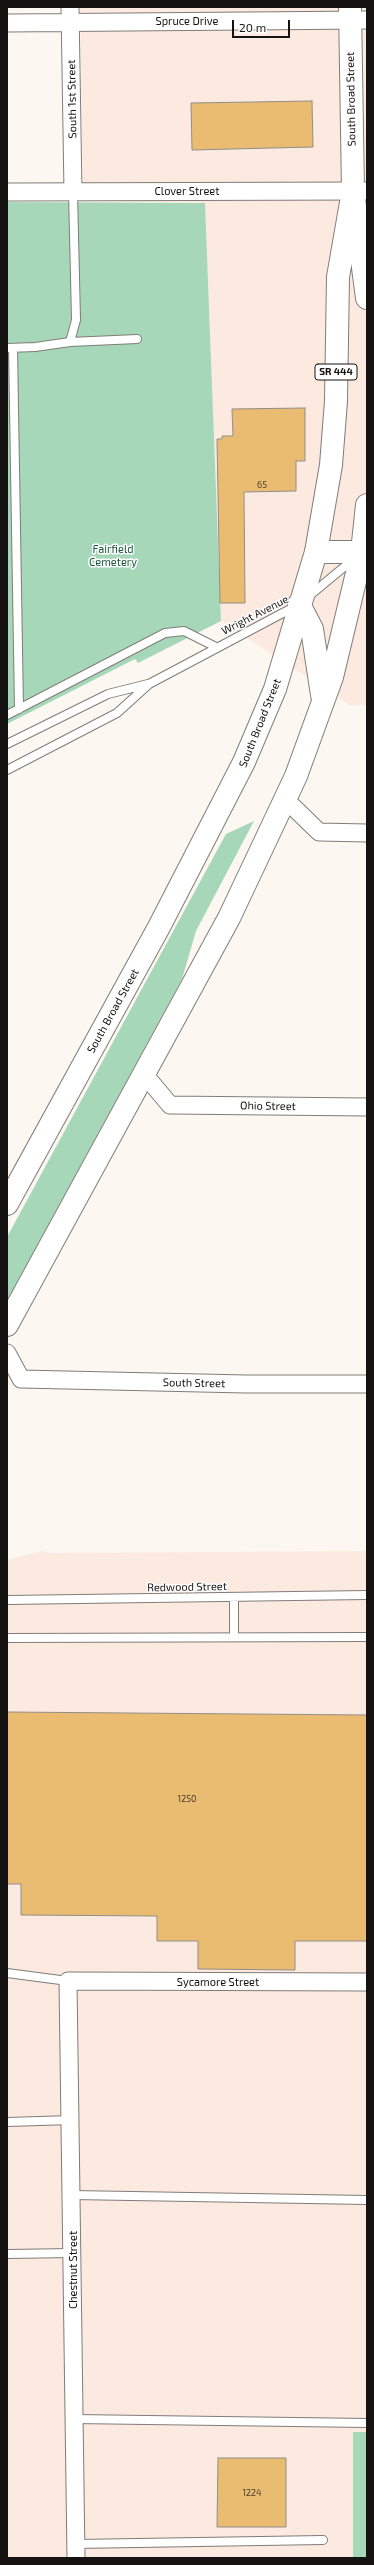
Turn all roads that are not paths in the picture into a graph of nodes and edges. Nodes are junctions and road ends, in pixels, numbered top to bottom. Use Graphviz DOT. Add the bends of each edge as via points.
graph roads {
  1 [pos="71,15"];
  2 [pos="356,16"];
  3 [pos="7,23"];
  4 [pos="360,191"];
  5 [pos="7,192"];
  6 [pos="73,192"];
  7 [pos="367,298"];
  8 [pos="137,339"];
  9 [pos="70,342"];
  10 [pos="10,348"];
  11 [pos="367,505"];
  12 [pos="316,552"];
  13 [pos="364,552"];
  14 [pos="299,604"];
  15 [pos="216,647"];
  16 [pos="149,684"];
  17 [pos="323,702"];
  18 [pos="19,709"];
  19 [pos="7,715"];
  20 [pos="7,744"];
  21 [pos="7,770"];
  22 [pos="284,800"];
  23 [pos="367,833"];
  24 [pos="144,1074"];
  25 [pos="367,1107"];
  26 [pos="7,1204"];
  27 [pos="7,1325"];
  28 [pos="7,1353"];
  29 [pos="367,1384"];
  30 [pos="367,1595"];
  31 [pos="234,1597"];
  32 [pos="7,1600"];
  33 [pos="367,1637"];
  34 [pos="7,1638"];
  35 [pos="234,1638"];
  36 [pos="7,1973"];
  37 [pos="68,1981"];
  38 [pos="367,1982"];
  39 [pos="72,2120"];
  40 [pos="7,2122"];
  41 [pos="72,2195"];
  42 [pos="367,2200"];
  43 [pos="73,2253"];
  44 [pos="7,2254"];
  45 [pos="74,2419"];
  46 [pos="367,2423"];
  47 [pos="323,2540"];
  48 [pos="75,2551"];
  1 -- 2 [label="street, Spruce Drive"];
  1 -- 3 [label="street, Spruce Drive"];
  1 -- 6 [label="street, South 1st Street"];
  2 -- 4 [label="street, South Broad Street / SR 444"];
  4 -- 6 [label="street, Clover Street"];
  4 -- 7 [label="street, South Broad Street / SR 444"];
  4 -- 12 [label="street, South Broad Street / SR 444" via="338,276 336,401 332,451"];
  5 -- 6 [label="street, Clover Street"];
  6 -- 9 [label="lane" via="76,320"];
  8 -- 9 [label="lane"];
  9 -- 10 [label="lane"];
  10 -- 18 [label="lane"];
  11 -- 13 [label="street"];
  12 -- 13 [label="street"];
  12 -- 14 [label="street, South Broad Street"];
  13 -- 14 [label="lane, Wright Avenue"];
  13 -- 17 [label="street" via="332,677"];
  14 -- 15 [label="lane, Wright Avenue"];
  14 -- 17 [label="street" via="312,629"];
  14 -- 26 [label="street, South Broad Street" via="275,689 244,762 159,927"];
  15 -- 16 [label="lane, Wright Avenue"];
  15 -- 18 [label="lane" via="184,630 165,633"];
  16 -- 20 [label="lane, Wright Avenue" via="108,694"];
  16 -- 21 [label="lane, Wright Avenue" via="117,713"];
  17 -- 22 [label="street" via="296,776"];
  18 -- 19 [label="lane"];
  22 -- 23 [label="street" via="319,832"];
  22 -- 24 [label="street" via="229,918"];
  24 -- 25 [label="street, Ohio Street" via="170,1104"];
  24 -- 27 [label="street"];
  28 -- 29 [label="street, South Street" via="21,1379"];
  30 -- 31 [label="lane, Redwood Street"];
  31 -- 32 [label="lane, Redwood Street"];
  31 -- 35 [label="lane"];
  33 -- 35 [label="lane"];
  34 -- 35 [label="lane"];
  36 -- 37 [label="lane"];
  37 -- 38 [label="street, Sycamore Street"];
  37 -- 39 [label="street, Chestnut Street"];
  39 -- 40 [label="lane"];
  39 -- 41 [label="street, Chestnut Street"];
  41 -- 42 [label="lane"];
  41 -- 43 [label="street, Chestnut Street"];
  43 -- 44 [label="lane"];
  43 -- 45 [label="street, Chestnut Street"];
  45 -- 46 [label="lane"];
  45 -- 48 [label="street, Chestnut Street"];
  47 -- 48 [label="lane"];
}
